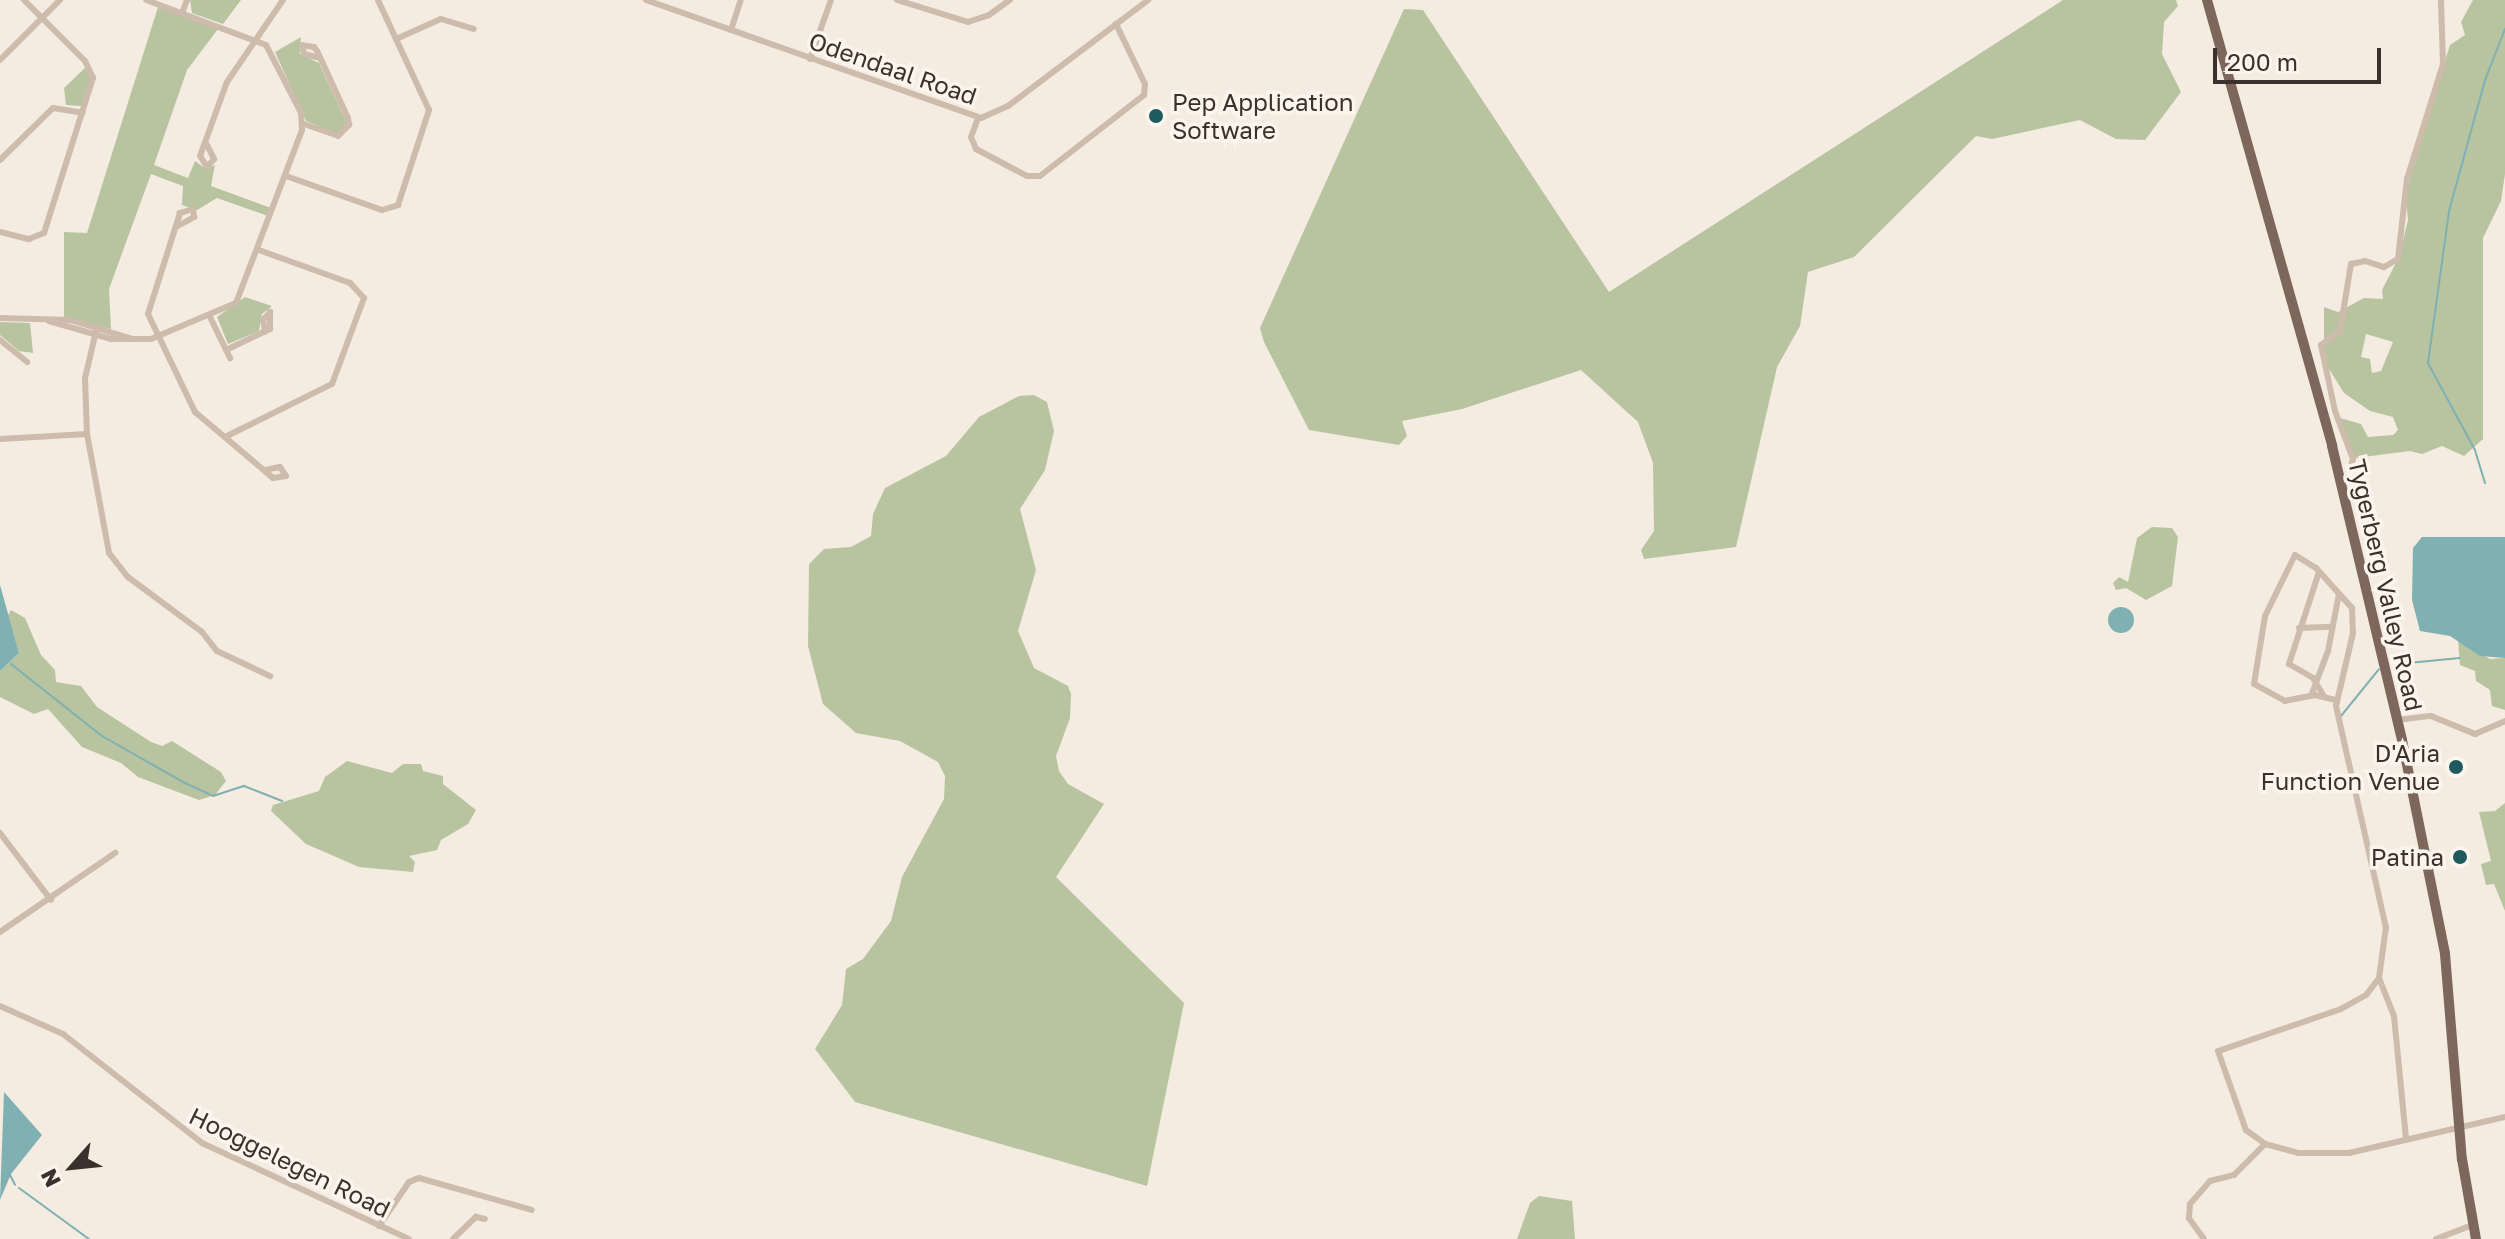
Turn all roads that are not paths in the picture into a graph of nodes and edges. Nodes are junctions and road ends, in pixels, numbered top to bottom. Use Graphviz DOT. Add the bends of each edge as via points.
graph roads {
  1 [pos="24,0"];
  2 [pos="60,0"];
  3 [pos="146,0"];
  4 [pos="187,0"];
  5 [pos="283,0"];
  6 [pos="378,0"];
  7 [pos="646,0"];
  8 [pos="741,0"];
  9 [pos="831,0"];
  10 [pos="897,0"];
  11 [pos="926,0"];
  12 [pos="1010,0"];
  13 [pos="1148,0"];
  14 [pos="2207,0"];
  15 [pos="2441,0"];
  16 [pos="921,9"];
  17 [pos="182,13"];
  18 [pos="42,18"];
  19 [pos="1116,24"];
  20 [pos="473,29"];
  21 [pos="731,30"];
  22 [pos="396,39"];
  23 [pos="257,40"];
  24 [pos="320,58"];
  25 [pos="810,59"];
  26 [pos="0,60"];
  27 [pos="83,113"];
  28 [pos="978,118"];
  29 [pos="304,124"];
  30 [pos="206,143"];
  31 [pos="0,160"];
  32 [pos="286,176"];
  33 [pos="176,227"];
  34 [pos="0,232"];
  35 [pos="259,250"];
  36 [pos="210,317"];
  37 [pos="0,318"];
  38 [pos="49,321"];
  39 [pos="97,327"];
  40 [pos="265,332"];
  41 [pos="95,336"];
  42 [pos="160,338"];
  43 [pos="133,339"];
  44 [pos="0,340"];
  45 [pos="27,362"];
  46 [pos="87,434"];
  47 [pos="225,437"];
  48 [pos="0,439"];
  49 [pos="2351,466"];
  50 [pos="265,470"];
  51 [pos="2319,572"];
  52 [pos="2339,594"];
  53 [pos="2372,606"];
  54 [pos="2352,608"];
  55 [pos="2332,627"];
  56 [pos="2299,628"];
  57 [pos="270,676"];
  58 [pos="2318,683"];
  59 [pos="2311,696"];
  60 [pos="2324,696"];
  61 [pos="2336,700"];
  62 [pos="2397,720"];
  63 [pos="2505,721"];
  64 [pos="0,833"];
  65 [pos="115,853"];
  66 [pos="51,900"];
  67 [pos="0,932"];
  68 [pos="2379,978"];
  69 [pos="2366,995"];
  70 [pos="2386,997"];
  71 [pos="0,1006"];
  72 [pos="2505,1117"];
  73 [pos="2459,1126"];
  74 [pos="2406,1138"];
  75 [pos="2265,1144"];
  76 [pos="532,1210"];
  77 [pos="485,1219"];
  78 [pos="2473,1225"];
  79 [pos="379,1226"];
  80 [pos="409,1239"];
  81 [pos="453,1239"];
  82 [pos="2204,1239"];
  83 [pos="2436,1239"];
  84 [pos="2476,1239"];
  1 -- 18 [label="street"];
  2 -- 18 [label="street"];
  3 -- 17 [label="street"];
  4 -- 17 [label="street"];
  5 -- 23 [label="street"];
  6 -- 22 [label="street"];
  7 -- 21 [label="street, Odendaal Road"];
  8 -- 21 [label="street"];
  9 -- 25 [label="street"];
  10 -- 16 [label="street"];
  11 -- 16 [label="street"];
  12 -- 16 [label="street" via="968,22"];
  13 -- 19 [label="street, Odendaal Road"];
  14 -- 53 [label="main road, Tygerberg Valley Road"];
  15 -- 49 [label="street" via="2443,64 2407,179 2398,259 2384,267 2365,261 2351,264 2340,331 2321,345"];
  17 -- 23 [label="street"];
  18 -- 26 [label="street"];
  18 -- 27 [label="street" via="91,69"];
  19 -- 28 [label="street, Odendaal Road" via="1008,106"];
  19 -- 28 [label="street" via="1145,84 1144,95 1040,176 1027,176 976,149 971,137"];
  20 -- 22 [label="street" via="441,19"];
  21 -- 25 [label="street, Odendaal Road"];
  22 -- 32 [label="street" via="429,115 397,206 382,210"];
  23 -- 29 [label="street" via="273,55"];
  23 -- 30 [label="street" via="227,82"];
  24 -- 29 [label="street" via="349,125 338,136"];
  25 -- 28 [label="street, Odendaal Road"];
  27 -- 31 [label="street" via="53,108"];
  27 -- 34 [label="street" via="44,233 29,239"];
  29 -- 32 [label="street"];
  32 -- 35 [label="street"];
  33 -- 42 [label="street" via="147,309"];
  35 -- 36 [label="street" via="241,297"];
  35 -- 47 [label="street" via="350,283 364,298 332,384"];
  36 -- 40 [label="street" via="228,354"];
  36 -- 42 [label="street"];
  37 -- 38 [label="street"];
  38 -- 39 [label="street"];
  38 -- 41 [label="street"];
  39 -- 41 [label="street"];
  39 -- 43 [label="street"];
  41 -- 43 [label="street"];
  41 -- 46 [label="street" via="85,378"];
  42 -- 43 [label="street"];
  42 -- 47 [label="street" via="193,410"];
  44 -- 45 [label="street"];
  46 -- 48 [label="street"];
  46 -- 57 [label="street" via="109,553 128,577 202,632 217,651"];
  47 -- 50 [label="street"];
  51 -- 52 [label="street"];
  51 -- 56 [label="street"];
  51 -- 59 [label="street" via="2298,556 2289,560 2265,616 2254,680 2257,689 2279,699"];
  52 -- 54 [label="street"];
  52 -- 55 [label="street"];
  53 -- 54 [label="street"];
  53 -- 62 [label="main road, Tygerberg Valley Road"];
  54 -- 61 [label="street" via="2353,633"];
  55 -- 56 [label="street"];
  55 -- 58 [label="street"];
  56 -- 58 [label="street" via="2289,665"];
  58 -- 59 [label="street"];
  58 -- 60 [label="street"];
  59 -- 60 [label="street"];
  60 -- 61 [label="street"];
  61 -- 68 [label="street" via="2386,927"];
  62 -- 63 [label="street" via="2431,716 2475,734"];
  62 -- 73 [label="main road, Tygerberg Valley Road" via="2440,920"];
  64 -- 66 [label="street"];
  65 -- 66 [label="street"];
  66 -- 67 [label="street"];
  68 -- 69 [label="street"];
  68 -- 70 [label="street"];
  69 -- 70 [label="street"];
  69 -- 75 [label="street" via="2341,1009 2218,1051 2243,1127"];
  70 -- 74 [label="street" via="2394,1016"];
  71 -- 79 [label="street, Hooggelegen Road" via="63,1034 202,1143"];
  72 -- 73 [label="street"];
  73 -- 74 [label="street"];
  73 -- 78 [label="main road, Tygerberg Valley Road"];
  74 -- 75 [label="street" via="2349,1153 2304,1154"];
  75 -- 82 [label="street" via="2234,1175 2210,1181 2190,1204 2189,1218"];
  76 -- 79 [label="street" via="419,1178 409,1182"];
  77 -- 81 [label="street" via="476,1217"];
  78 -- 83 [label="street"];
  78 -- 84 [label="main road, Tygerberg Valley Road"];
  79 -- 80 [label="street, Hooggelegen Road"];
}
